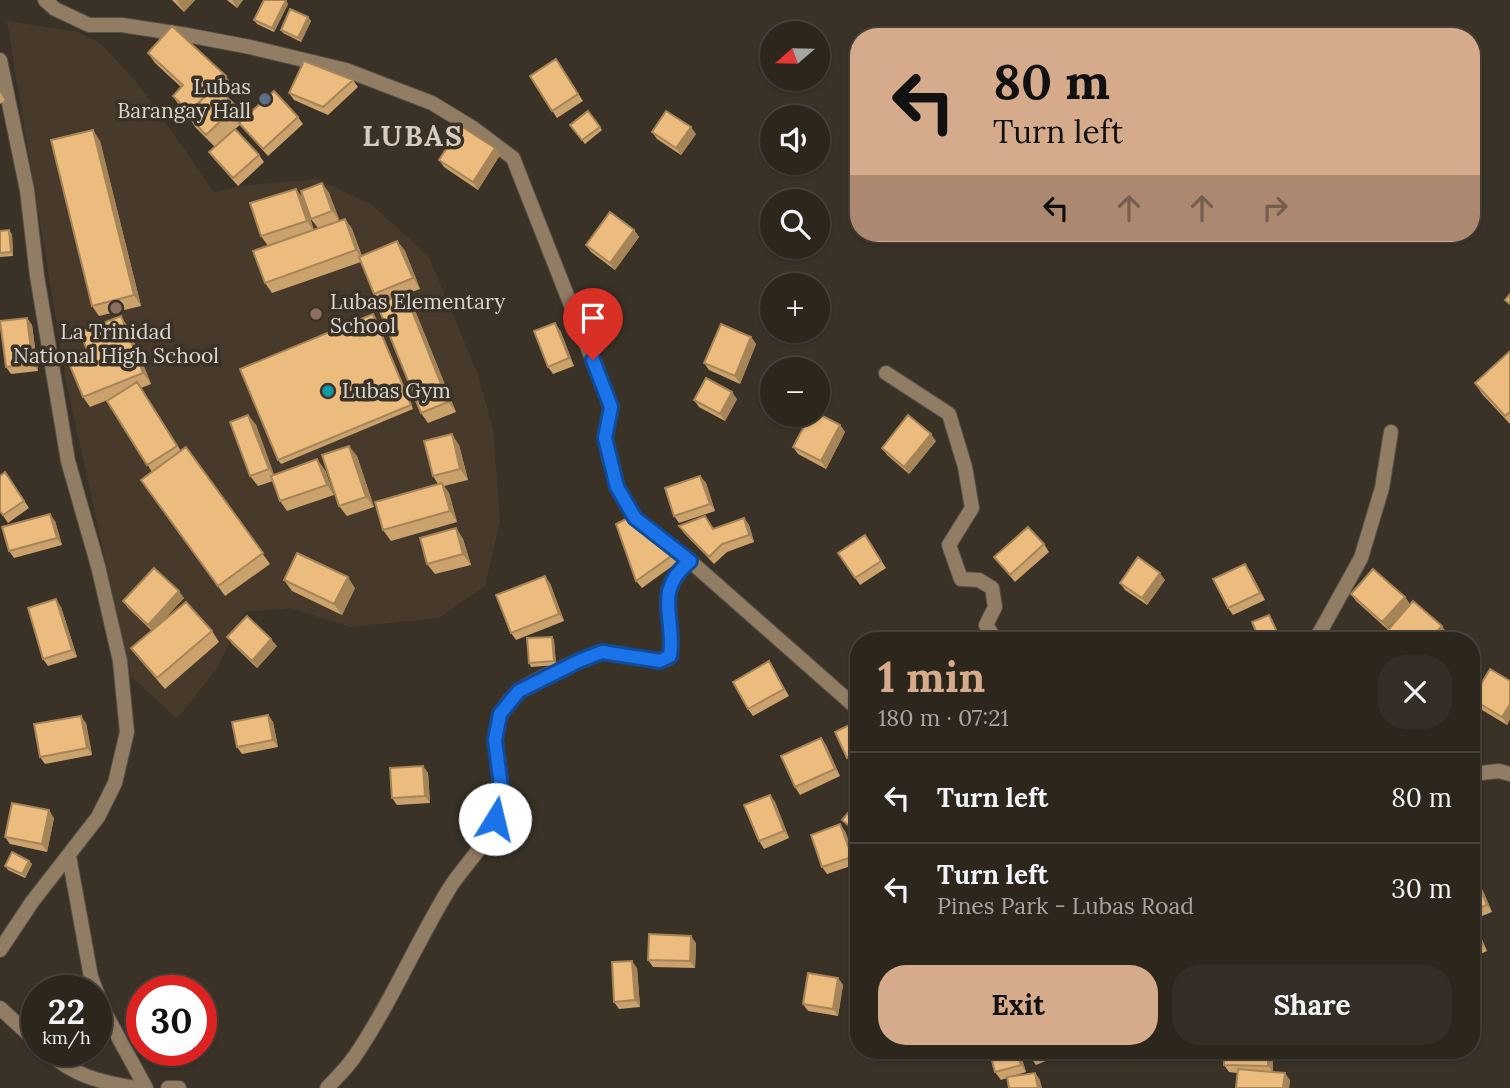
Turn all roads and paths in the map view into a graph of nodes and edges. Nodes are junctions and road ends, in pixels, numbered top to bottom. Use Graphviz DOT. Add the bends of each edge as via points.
graph roads {
  1 [pos="45,0"];
  2 [pos="0,60"];
  3 [pos="886,373"];
  4 [pos="1391,432"];
  5 [pos="690,561"];
  6 [pos="991,632"];
  7 [pos="1320,632"];
  8 [pos="850,702"];
  9 [pos="1480,773"];
  10 [pos="1510,775"];
  11 [pos="69,856"];
  12 [pos="0,950"];
  13 [pos="0,1008"];
  14 [pos="21,1027"];
  15 [pos="63,1066"];
  16 [pos="136,1088"];
  17 [pos="146,1088"];
  18 [pos="168,1088"];
  19 [pos="179,1088"];
  20 [pos="327,1088"];
  1 -- 5 [label="street" via="89,25 187,35 346,70 432,103 513,158 611,407 605,438 617,487 635,518"];
  2 -- 11 [label="street" via="27,190 68,461 120,661 127,732 115,783 98,817"];
  3 -- 6 [label="street" via="949,414 972,509 949,545 961,579 979,580 992,588 995,607 986,625"];
  4 -- 7 [label="street" via="1382,488 1361,558"];
  5 -- 8 [label="street"];
  5 -- 20 [label="street" via="671,581 667,598 671,647 667,659 602,652 519,691 500,714 495,740 501,787 495,819 479,851 434,914 354,1058"];
  9 -- 10 [label="street"];
  11 -- 12 [label="street"];
  11 -- 17 [label="street" via="92,977 104,1011"];
  13 -- 14 [label="street"];
  15 -- 16 [label="street" via="85,1077"];
  18 -- 19 [label="street"];
}
